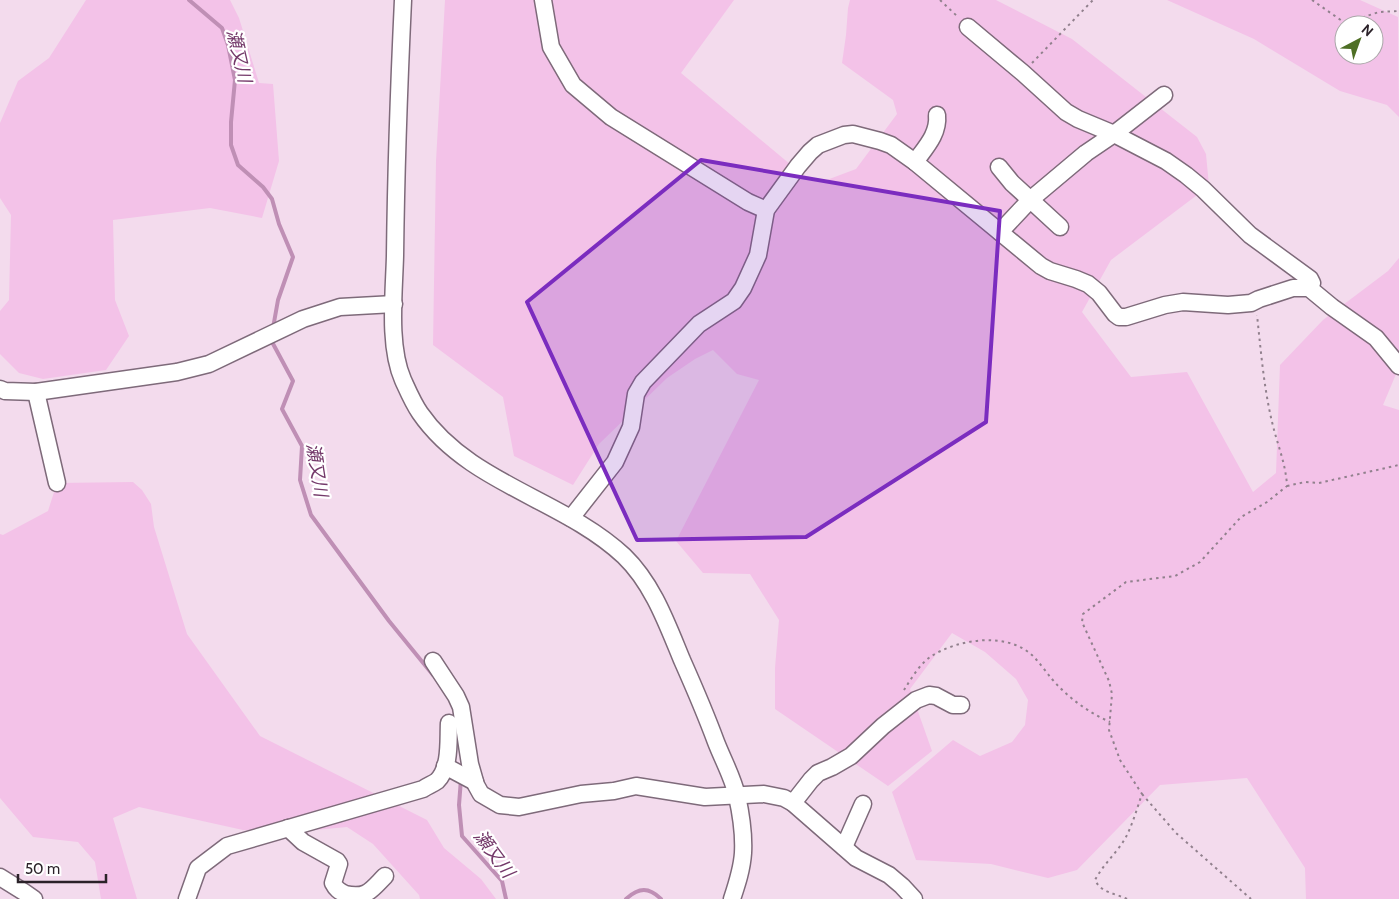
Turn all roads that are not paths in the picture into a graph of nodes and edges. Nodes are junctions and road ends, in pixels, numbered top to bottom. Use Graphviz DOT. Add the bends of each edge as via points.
graph roads {
  1 [pos="403,0"];
  2 [pos="543,0"];
  3 [pos="968,27"];
  4 [pos="1164,95"];
  5 [pos="937,115"];
  6 [pos="1114,134"];
  7 [pos="914,162"];
  8 [pos="999,167"];
  9 [pos="1030,200"];
  10 [pos="766,210"];
  11 [pos="1060,227"];
  12 [pos="1000,232"];
  13 [pos="1309,288"];
  14 [pos="394,304"];
  15 [pos="1399,366"];
  16 [pos="0,389"];
  17 [pos="36,392"];
  18 [pos="57,483"];
  19 [pos="571,518"];
  20 [pos="433,661"];
  21 [pos="961,705"];
  22 [pos="449,723"];
  23 [pos="445,766"];
  24 [pos="476,782"];
  25 [pos="737,795"];
  26 [pos="793,803"];
  27 [pos="863,804"];
  28 [pos="288,828"];
  29 [pos="844,847"];
  30 [pos="385,876"];
  31 [pos="0,877"];
  32 [pos="34,899"];
  33 [pos="187,899"];
  34 [pos="732,899"];
  35 [pos="914,899"];
  1 -- 14 [label="street"];
  2 -- 10 [label="street" via="551,47 573,85 611,117"];
  3 -- 6 [label="street" via="1066,112"];
  4 -- 6 [label="street"];
  5 -- 7 [label="street" via="935,132"];
  6 -- 9 [label="street"];
  6 -- 13 [label="street" via="1186,175 1250,235 1310,279"];
  7 -- 10 [label="street" via="880,141 844,135 818,145 810,152"];
  7 -- 12 [label="street"];
  8 -- 9 [label="street"];
  9 -- 11 [label="street"];
  9 -- 12 [label="street"];
  10 -- 19 [label="street" via="758,254 743,288 734,301 699,324 643,382 636,394 631,427 615,462"];
  12 -- 13 [label="street" via="1050,271 1088,284 1120,316 1183,302 1252,303 1293,288"];
  13 -- 15 [label="street" via="1376,338"];
  14 -- 17 [label="street" via="340,307 303,319 209,364 177,372"];
  14 -- 19 [label="street" via="394,342 402,377 418,411 458,453"];
  16 -- 17 [label="street"];
  17 -- 18 [label="street"];
  19 -- 25 [label="street" via="624,556 648,587 672,636"];
  20 -- 24 [label="street" via="461,707"];
  21 -- 26 [label="street" via="929,695 916,700 851,756 818,773"];
  22 -- 23 [label="street"];
  23 -- 24 [label="street"];
  23 -- 28 [label="street" via="437,781 423,788"];
  24 -- 25 [label="street" via="481,794 500,805 519,807 636,786 706,797"];
  25 -- 26 [label="street" via="764,794"];
  25 -- 34 [label="street" via="743,854"];
  26 -- 29 [label="street"];
  27 -- 29 [label="street"];
  28 -- 30 [label="street" via="303,842 337,861 339,864 333,883 342,892 360,898"];
  28 -- 33 [label="street" via="227,846 198,868"];
  29 -- 35 [label="street" via="856,858 889,875"];
  31 -- 32 [label="street"];
}
